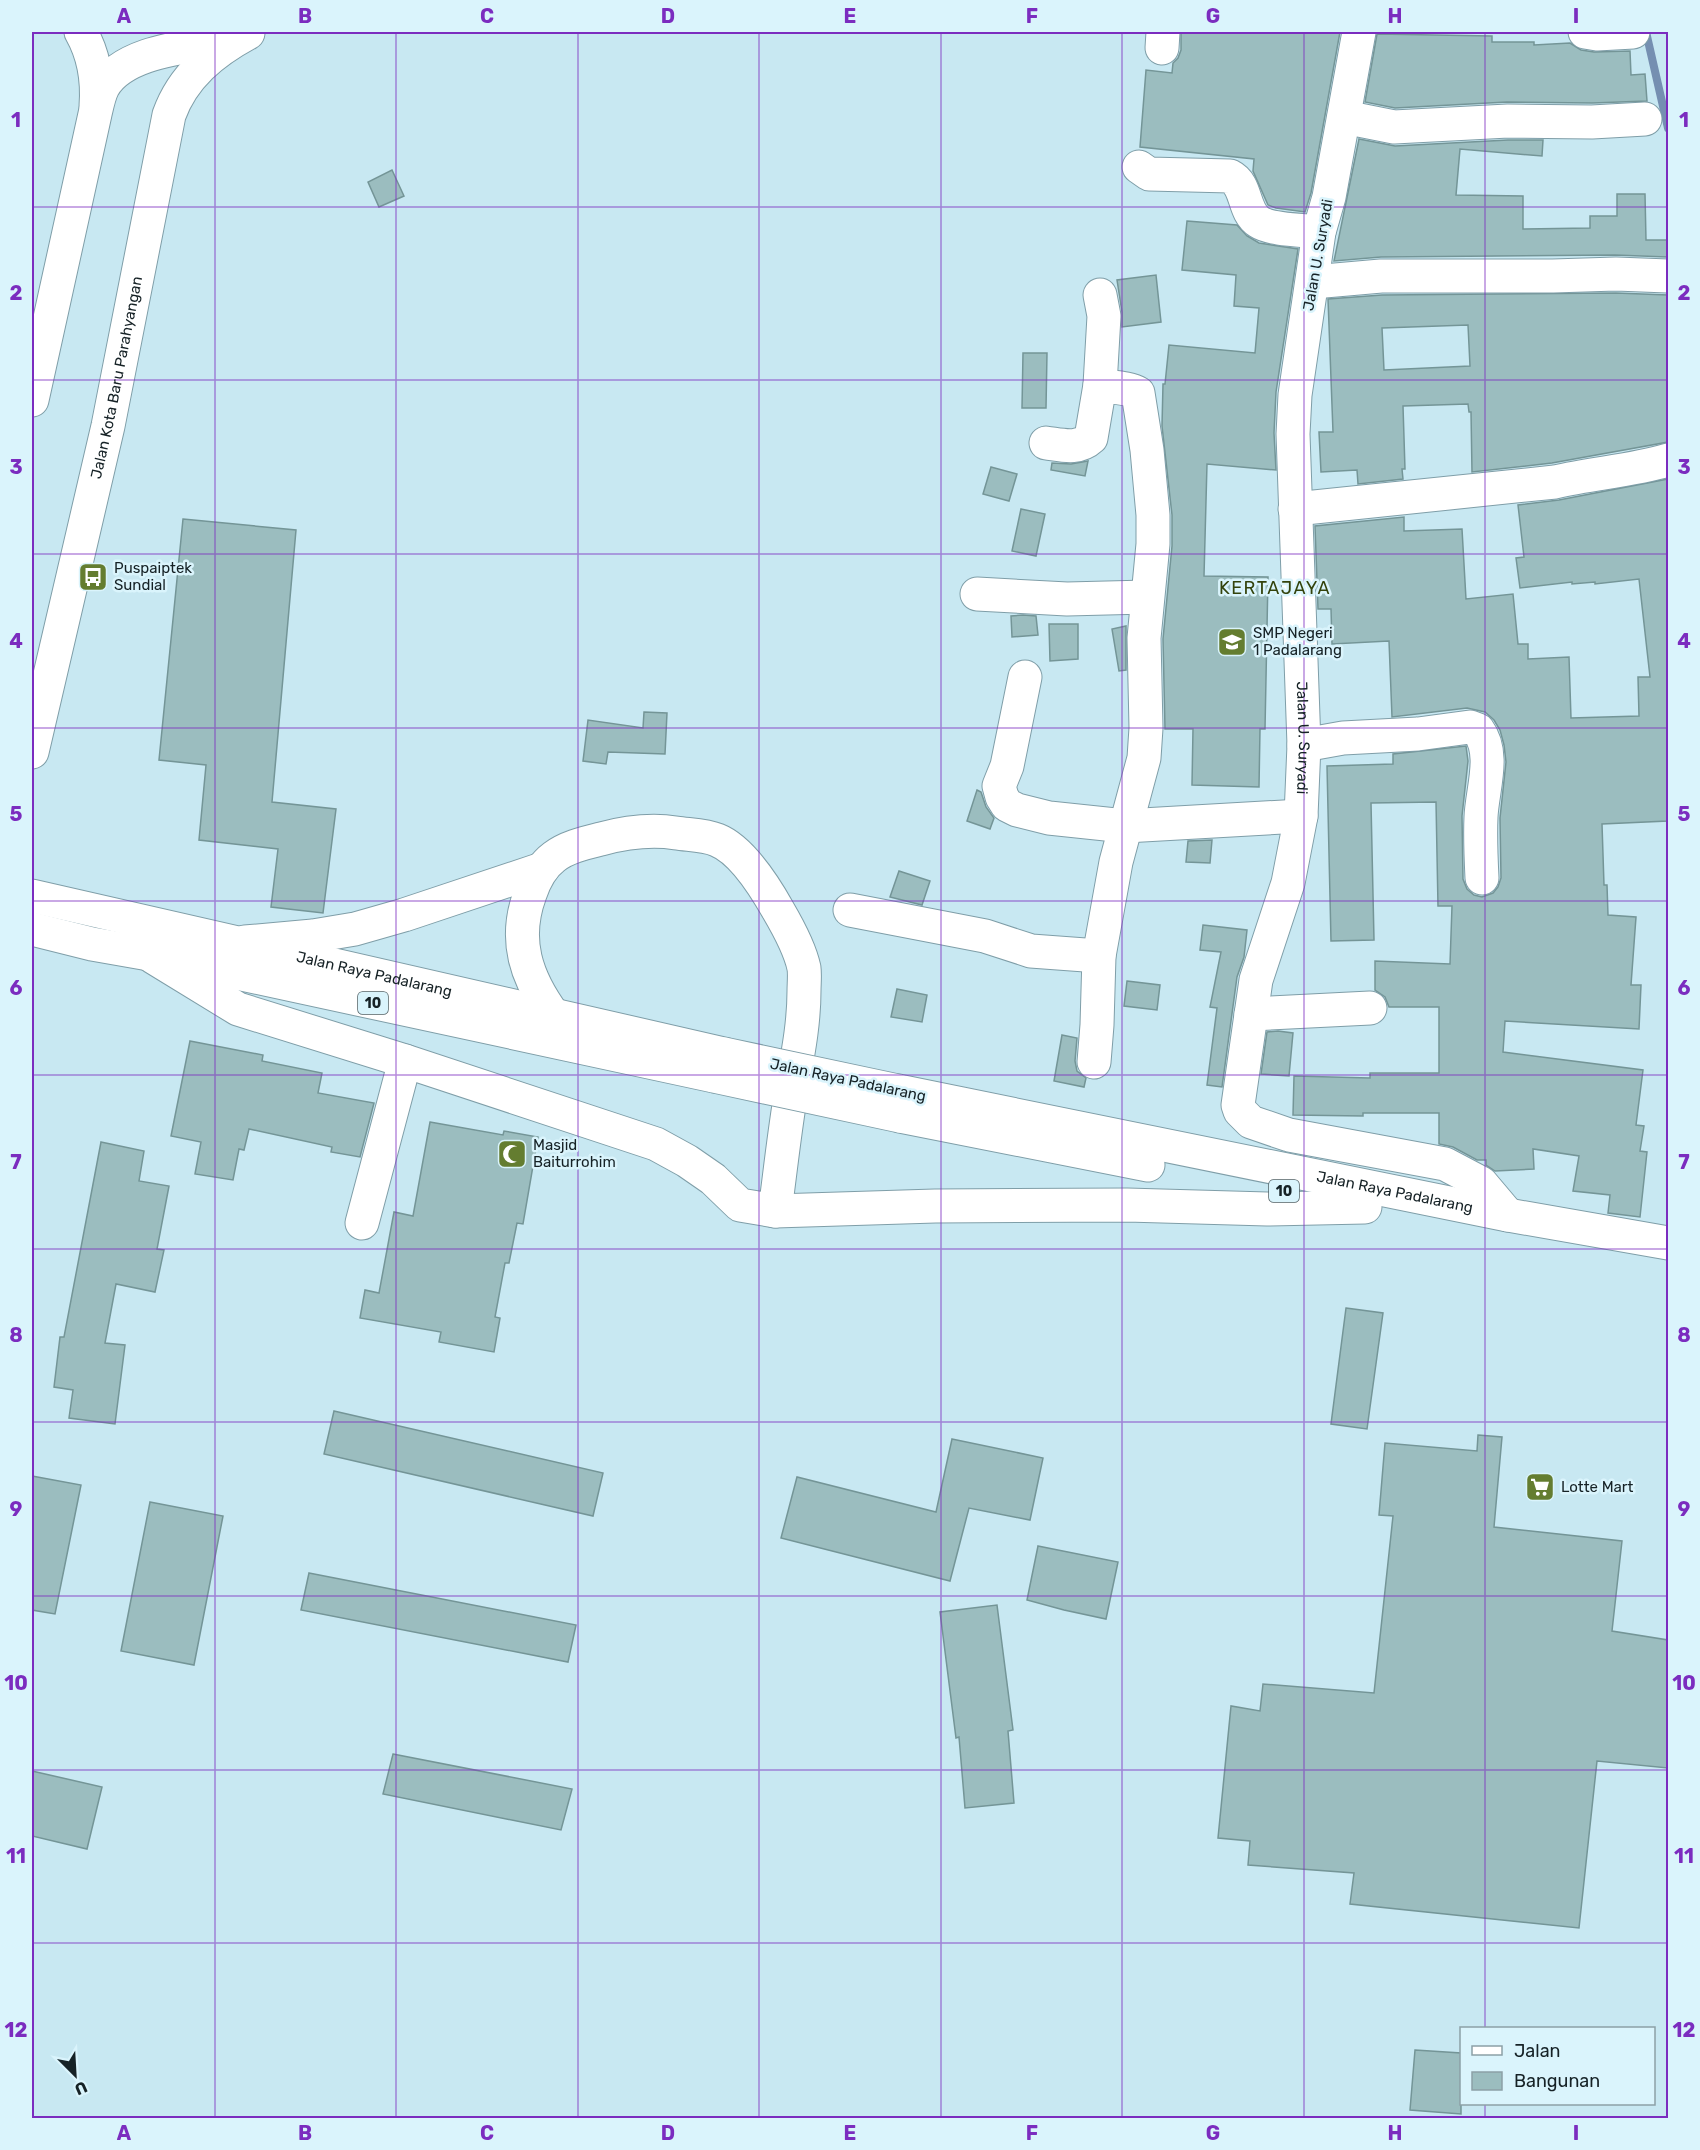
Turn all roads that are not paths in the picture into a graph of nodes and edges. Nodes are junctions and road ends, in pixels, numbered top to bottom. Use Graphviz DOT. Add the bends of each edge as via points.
graph roads {
  1 [pos="81,32"];
  2 [pos="250,32"];
  3 [pos="1358,32"];
  4 [pos="1380,32"];
  5 [pos="1586,32"];
  6 [pos="1633,32"];
  7 [pos="95,114"];
  8 [pos="1344,117"];
  9 [pos="1646,119"];
  10 [pos="1139,167"];
  11 [pos="1319,232"];
  12 [pos="1668,276"];
  13 [pos="1313,282"];
  14 [pos="1100,295"];
  15 [pos="1100,385"];
  16 [pos="32,400"];
  17 [pos="1046,443"];
  18 [pos="1668,460"];
  19 [pos="1295,509"];
  20 [pos="977,594"];
  21 [pos="1147,597"];
  22 [pos="1025,677"];
  23 [pos="1304,745"];
  24 [pos="32,752"];
  25 [pos="1301,816"];
  26 [pos="1125,826"];
  27 [pos="542,869"];
  28 [pos="1482,878"];
  29 [pos="32,896"];
  30 [pos="850,910"];
  31 [pos="32,929"];
  32 [pos="234,943"];
  33 [pos="149,954"];
  34 [pos="1099,956"];
  35 [pos="1370,1008"];
  36 [pos="1251,1014"];
  37 [pos="554,1016"];
  38 [pos="405,1061"];
  39 [pos="1094,1062"];
  40 [pos="719,1065"];
  41 [pos="899,1104"];
  42 [pos="1365,1207"];
  43 [pos="775,1211"];
  44 [pos="1508,1215"];
  45 [pos="362,1223"];
  46 [pos="1668,1243"];
  47 [pos="1668,1266"];
  1 -- 7 [label="main road" via="95,70"];
  2 -- 7 [label="main road, Jalan Kota Baru Parahyangan" via="145,56 125,65 103,87"];
  2 -- 24 [label="main road, Jalan Kota Baru Parahyangan" via="200,66 183,86 169,115 108,426"];
  3 -- 4 [label="main road"];
  3 -- 8 [label="main road, Jalan U. Suryadi"];
  5 -- 6 [label="main road"];
  7 -- 16 [label="main road, Jalan Kota Baru Parahyangan"];
  8 -- 9 [label="main road" via="1394,127"];
  8 -- 11 [label="main road, Jalan U. Suryadi"];
  10 -- 11 [label="main road" via="1149,174 1230,176 1240,184 1257,221"];
  11 -- 13 [label="main road, Jalan U. Suryadi"];
  12 -- 13 [label="main road" via="1381,276"];
  13 -- 19 [label="main road, Jalan U. Suryadi" via="1295,395"];
  14 -- 15 [label="main road" via="1104,316"];
  15 -- 17 [label="main road" via="1091,438 1075,446"];
  15 -- 21 [label="main road" via="1135,390 1140,396 1153,515"];
  18 -- 19 [label="main road" via="1633,470 1555,482"];
  19 -- 23 [label="main road, Jalan U. Suryadi"];
  20 -- 21 [label="main road" via="1067,599"];
  21 -- 26 [label="main road" via="1144,758"];
  22 -- 26 [label="main road" via="999,786 1007,805 1049,818"];
  23 -- 25 [label="main road, Jalan U. Suryadi"];
  23 -- 28 [label="main road" via="1470,727 1478,730 1485,743 1487,761 1481,820"];
  25 -- 26 [label="main road"];
  25 -- 36 [label="main road, Jalan U. Suryadi" via="1288,883 1256,980"];
  26 -- 34 [label="main road"];
  27 -- 32 [label="main road" via="356,929"];
  27 -- 37 [label="main road" via="521,926 523,949 538,995"];
  27 -- 43 [label="main road" via="574,846 636,831 658,831 717,840 760,879 784,920 804,968 801,1039"];
  29 -- 32 [label="main road, Jalan Raya Padalarang / 10"];
  30 -- 34 [label="main road" via="985,936 1031,951"];
  31 -- 33 [label="main road, Jalan Raya Padalarang / 10"];
  32 -- 37 [label="main road, Jalan Raya Padalarang / 10"];
  33 -- 38 [label="main road" via="238,1009"];
  33 -- 40 [label="main road, Jalan Raya Padalarang / 10"];
  34 -- 39 [label="main road"];
  35 -- 36 [label="main road"];
  36 -- 44 [label="main road, Jalan U. Suryadi" via="1238,1097 1240,1111 1251,1122 1289,1135 1445,1164 1481,1183"];
  37 -- 40 [label="main road, Jalan Raya Padalarang / 10"];
  38 -- 43 [label="main road" via="656,1144 713,1179 740,1205"];
  38 -- 45 [label="main road"];
  40 -- 41 [label="main road, Jalan Raya Padalarang / 10, bridge"];
  41 -- 42 [label="main road, Jalan Raya Padalarang / 10"];
  41 -- 44 [label="main road, Jalan Raya Padalarang / 10"];
  42 -- 43 [label="main road" via="935,1206"];
  42 -- 47 [label="main road, Jalan Raya Padalarang / 10"];
  44 -- 46 [label="main road, Jalan Raya Padalarang / 10"];
}
